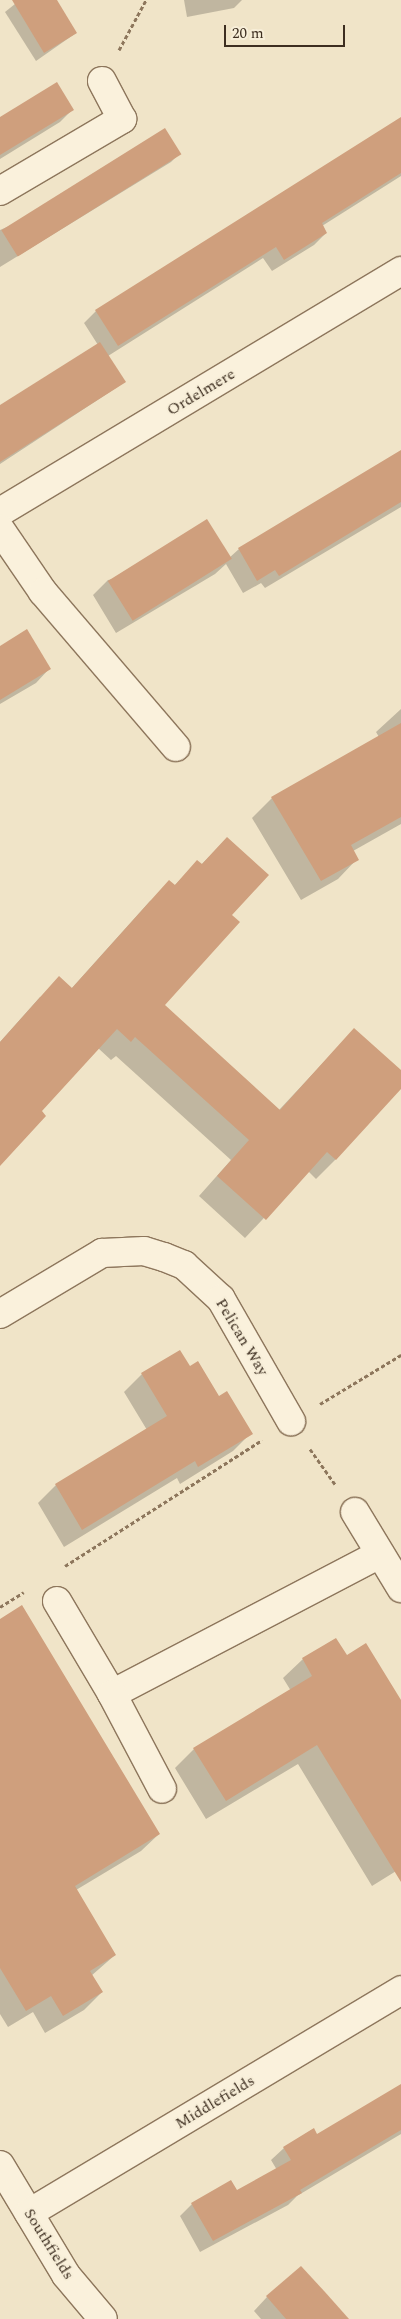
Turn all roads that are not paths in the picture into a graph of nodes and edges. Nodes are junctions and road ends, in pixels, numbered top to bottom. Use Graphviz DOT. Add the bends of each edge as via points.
graph roads {
  1 [pos="102,81"];
  2 [pos="0,191"];
  3 [pos="401,271"];
  4 [pos="0,512"];
  5 [pos="0,529"];
  6 [pos="176,747"];
  7 [pos="0,1314"];
  8 [pos="291,1422"];
  9 [pos="355,1512"];
  10 [pos="380,1554"];
  11 [pos="401,1588"];
  12 [pos="57,1601"];
  13 [pos="112,1694"];
  14 [pos="162,1789"];
  15 [pos="401,1990"];
  16 [pos="0,2165"];
  17 [pos="29,2213"];
  18 [pos="103,2319"];
  1 -- 2 [label="street" via="122,119"];
  3 -- 4 [label="street, Ordelmere"];
  5 -- 6 [label="street" via="50,600"];
  7 -- 8 [label="street, Pelican Way" via="102,1253 144,1251 164,1256 184,1265 221,1299"];
  9 -- 10 [label="street"];
  10 -- 11 [label="street"];
  10 -- 13 [label="street"];
  12 -- 13 [label="street"];
  13 -- 14 [label="street"];
  15 -- 17 [label="street, Middlefields"];
  16 -- 17 [label="street, Southfields"];
  17 -- 18 [label="street, Southfields" via="66,2275"];
}
